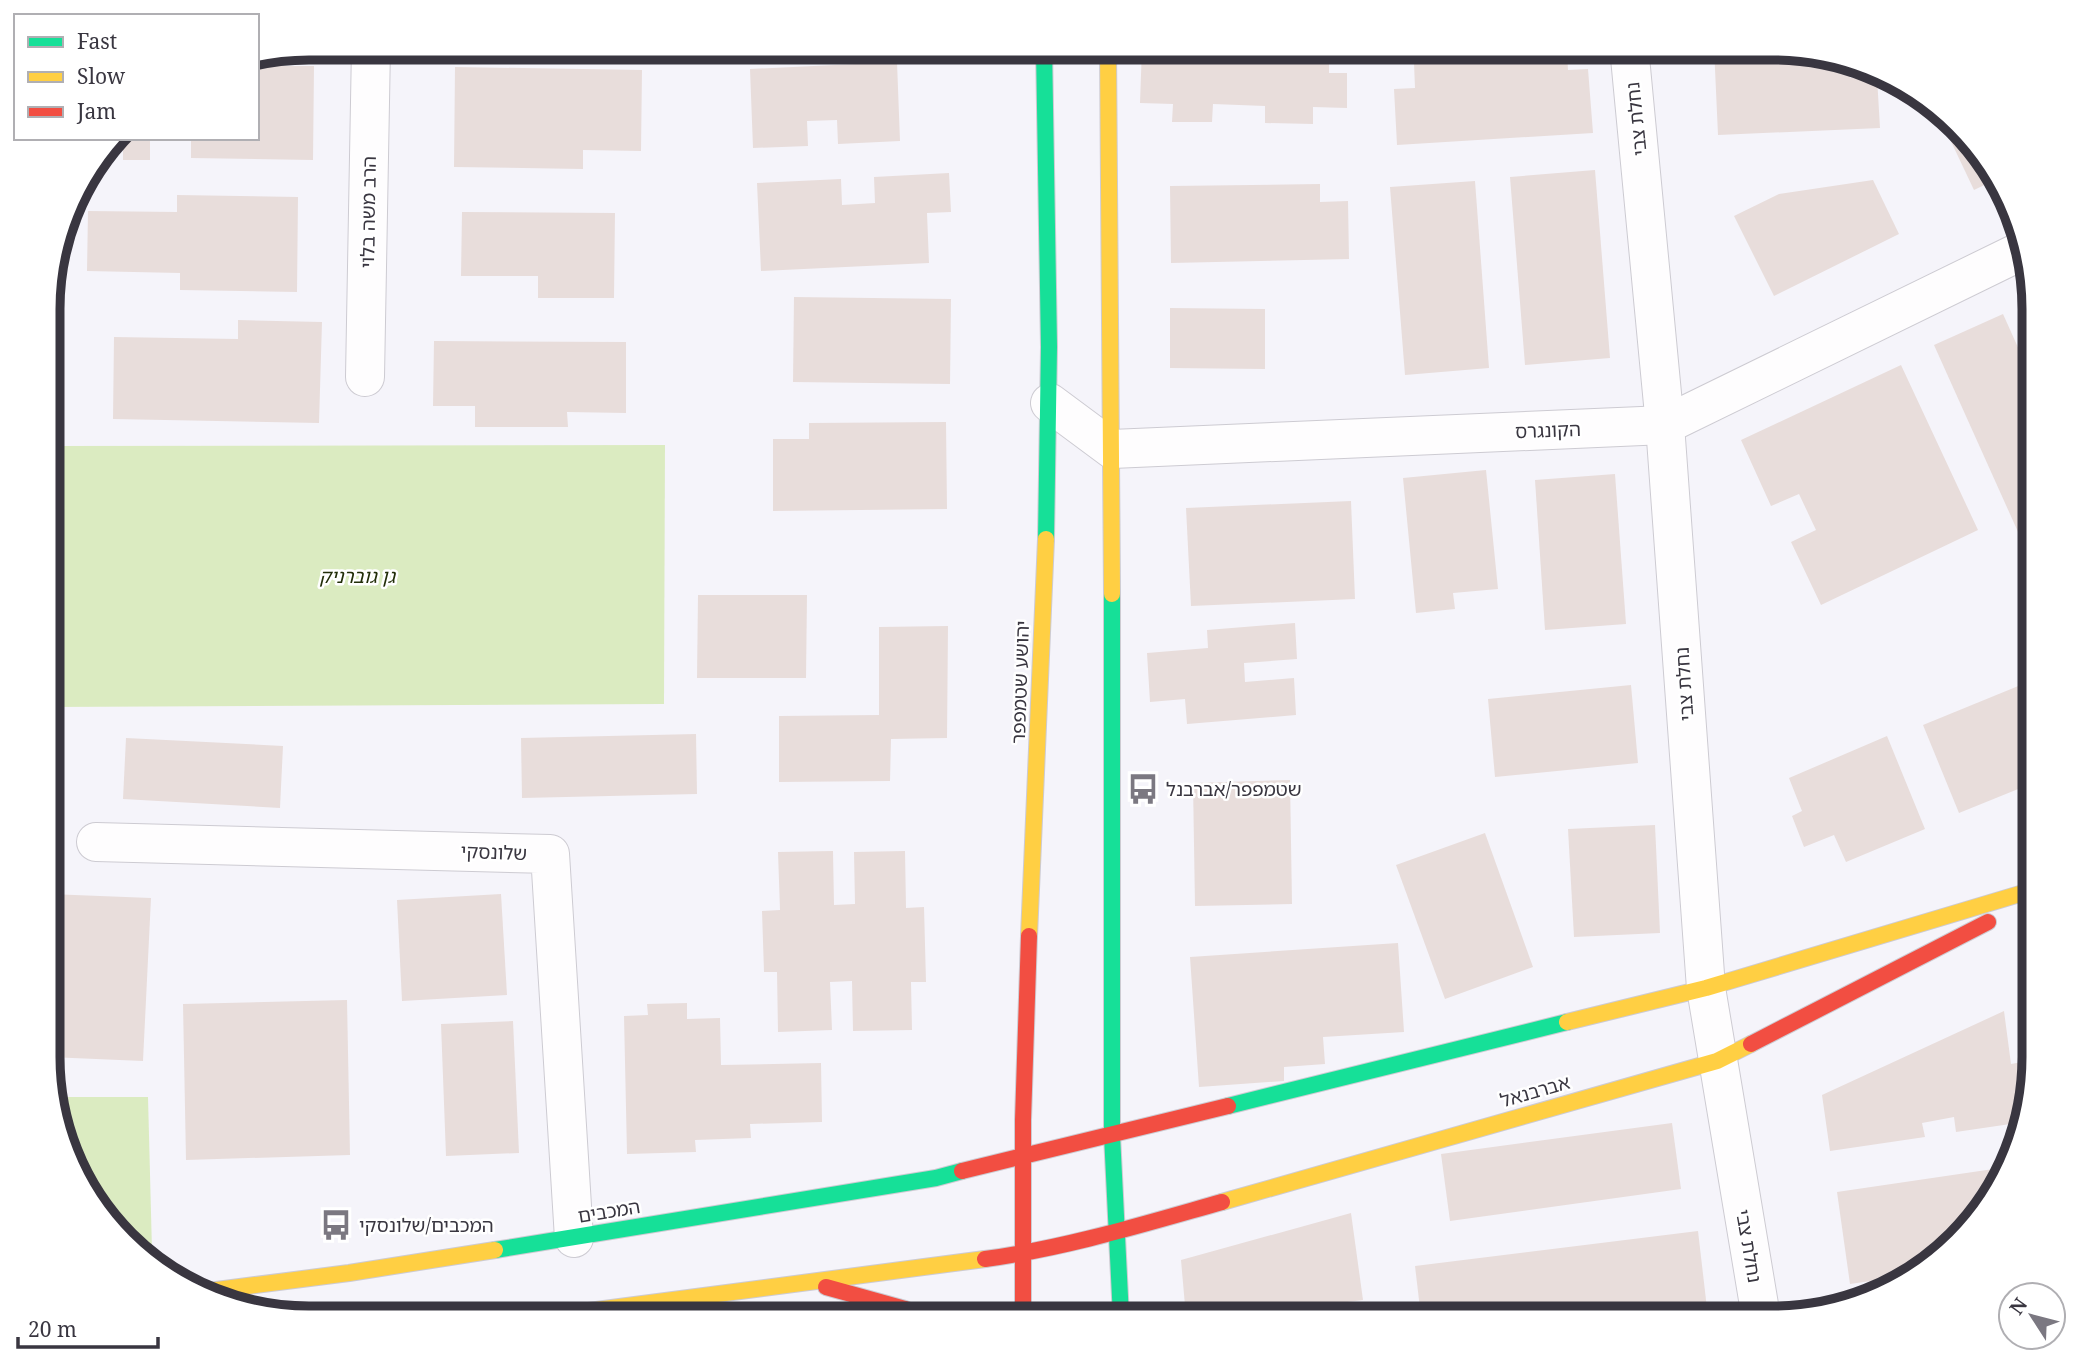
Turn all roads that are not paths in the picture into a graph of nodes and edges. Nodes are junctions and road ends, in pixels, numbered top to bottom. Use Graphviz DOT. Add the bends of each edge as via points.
graph roads {
  1 [pos="371,60"];
  2 [pos="1044,60"];
  3 [pos="1108,60"];
  4 [pos="1630,60"];
  5 [pos="2015,254"];
  6 [pos="365,377"];
  7 [pos="1050,403"];
  8 [pos="1665,425"];
  9 [pos="1112,449"];
  10 [pos="96,842"];
  11 [pos="2022,893"];
  12 [pos="2022,904"];
  13 [pos="1706,988"];
  14 [pos="1717,1061"];
  15 [pos="1112,1135"];
  16 [pos="1021,1155"];
  17 [pos="1116,1232"];
  18 [pos="574,1238"];
  19 [pos="1022,1254"];
  20 [pos="811,1282"];
  21 [pos="221,1289"];
  22 [pos="627,1306"];
  23 [pos="895,1306"];
  24 [pos="1023,1306"];
  25 [pos="1120,1306"];
  26 [pos="1759,1306"];
  1 -- 6 [label="street, הרב משה בלוי"];
  2 -- 7 [label="street, יהושע שטמפפר"];
  3 -- 9 [label="street"];
  4 -- 8 [label="street, נחלת צבי"];
  5 -- 8 [label="street, הקונגרס"];
  7 -- 9 [label="street"];
  7 -- 16 [label="street, יהושע שטמפפר"];
  8 -- 9 [label="street, הקונגרס"];
  8 -- 13 [label="street, נחלת צבי"];
  9 -- 15 [label="street"];
  10 -- 18 [label="street, שלונסקי" via="550,854"];
  11 -- 13 [label="street"];
  12 -- 14 [label="street, אברבנאל"];
  13 -- 14 [label="street, נחלת צבי"];
  13 -- 15 [label="street"];
  14 -- 17 [label="street, אברבנאל"];
  14 -- 26 [label="street, נחלת צבי"];
  15 -- 16 [label="street"];
  15 -- 17 [label="street"];
  16 -- 18 [label="street, המכבים" via="936,1178"];
  16 -- 19 [label="street, יהושע שטמפפר"];
  17 -- 19 [label="street, אברבנאל"];
  17 -- 25 [label="street"];
  18 -- 21 [label="street, המכבים"];
  19 -- 20 [label="street"];
  19 -- 24 [label="street, יהושע שטמפפר"];
  20 -- 22 [label="street"];
  20 -- 23 [label="street"];
}
